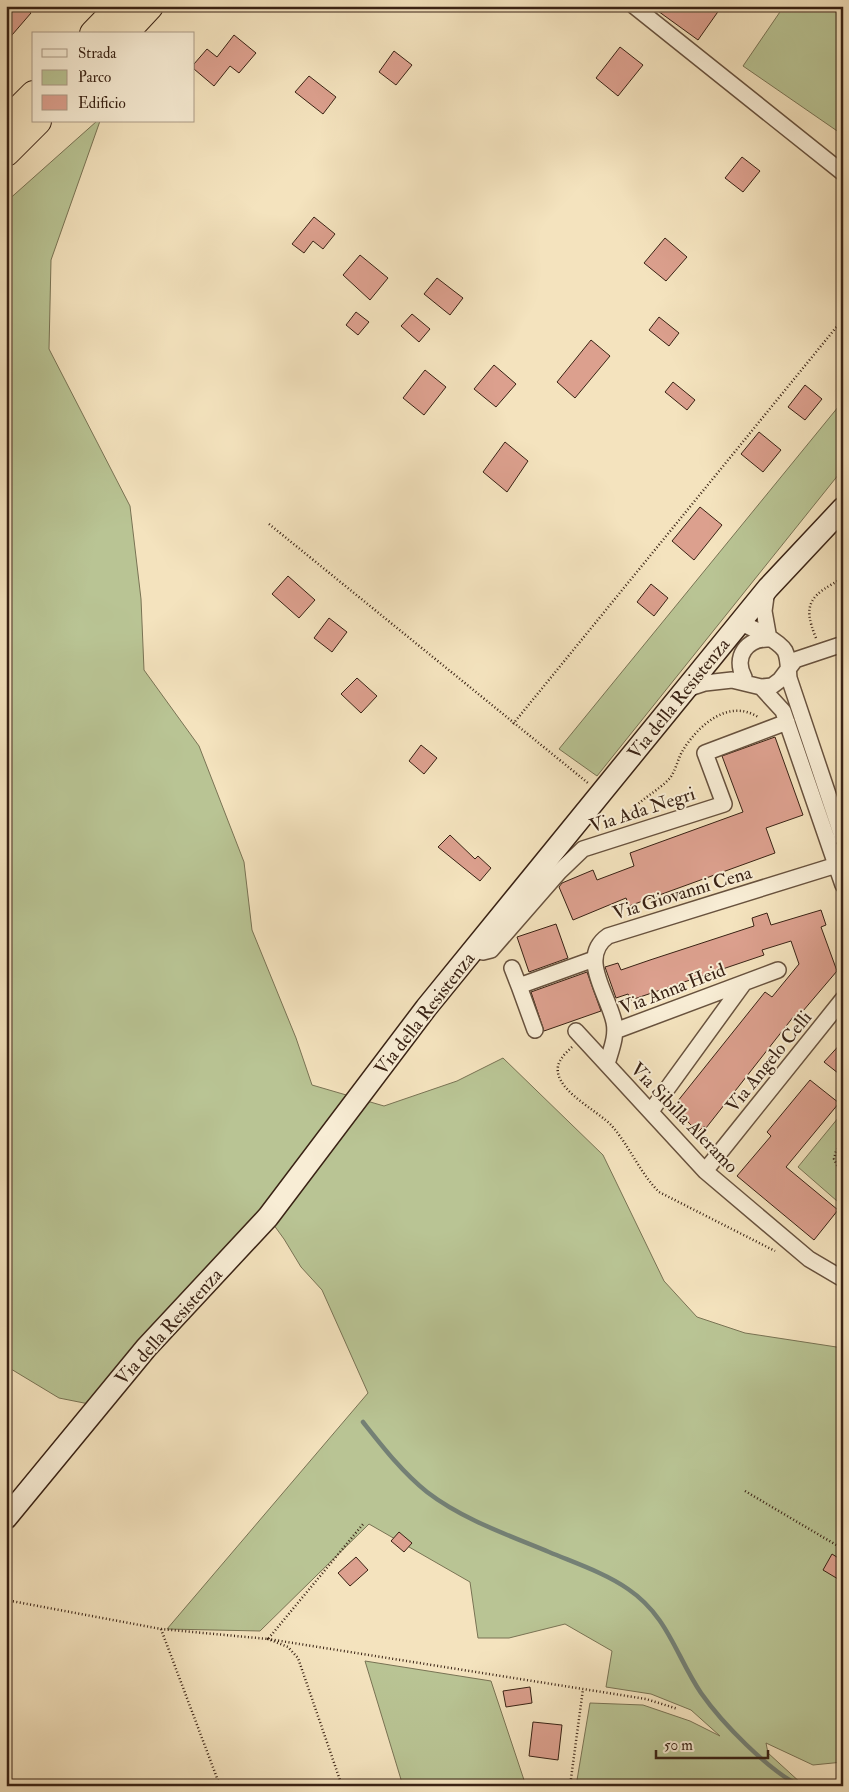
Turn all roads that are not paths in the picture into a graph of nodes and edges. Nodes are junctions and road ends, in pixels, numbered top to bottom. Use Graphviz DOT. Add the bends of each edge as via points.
graph roads {
  1 [pos="121,6"];
  2 [pos="149,6"];
  3 [pos="634,6"];
  4 [pos="96,32"];
  5 [pos="125,32"];
  6 [pos="32,97"];
  7 [pos="36,122"];
  8 [pos="6,123"];
  9 [pos="6,152"];
  10 [pos="843,173"];
  11 [pos="843,508"];
  12 [pos="768,588"];
  13 [pos="739,623"];
  14 [pos="776,643"];
  15 [pos="843,644"];
  16 [pos="721,645"];
  17 [pos="818,652"];
  18 [pos="788,668"];
  19 [pos="752,683"];
  20 [pos="685,689"];
  21 [pos="787,722"];
  22 [pos="843,839"];
  23 [pos="839,864"];
  24 [pos="843,885"];
  25 [pos="476,946"];
  26 [pos="594,958"];
  27 [pos="512,968"];
  28 [pos="778,970"];
  29 [pos="744,983"];
  30 [pos="519,986"];
  31 [pos="843,999"];
  32 [pos="535,1030"];
  33 [pos="615,1031"];
  34 [pos="579,1034"];
  35 [pos="607,1064"];
  36 [pos="651,1111"];
  37 [pos="705,1171"];
  38 [pos="843,1279"];
  39 [pos="6,1518"];
  1 -- 4 [label="highway"];
  2 -- 5 [label="highway"];
  3 -- 10 [label="street"];
  6 -- 8 [label="highway"];
  7 -- 9 [label="highway"];
  11 -- 12 [label="street, Via della Resistenza"];
  12 -- 13 [label="street, Via della Resistenza"];
  12 -- 14 [label="street" via="764,611"];
  13 -- 14 [label="street" via="751,626"];
  13 -- 16 [label="street, Via della Resistenza"];
  14 -- 17 [label="street" via="795,652"];
  14 -- 18 [label="street" via="788,658"];
  14 -- 19 [label="street" via="757,640 744,648 740,661"];
  15 -- 17 [label="street"];
  16 -- 19 [label="street" via="734,670"];
  16 -- 20 [label="street, Via della Resistenza"];
  17 -- 18 [label="street" via="795,660"];
  18 -- 19 [label="street" via="776,684"];
  18 -- 22 [label="street"];
  19 -- 20 [label="street" via="719,680"];
  19 -- 21 [label="street" via="776,702"];
  20 -- 25 [label="street, Via della Resistenza"];
  21 -- 23 [label="street"];
  21 -- 25 [label="street, Via Ada Negri" via="705,753 724,804 584,850 559,872 491,950 483,952"];
  23 -- 24 [label="street"];
  23 -- 26 [label="street, Via Giovanni Cena" via="608,936 599,942"];
  25 -- 39 [label="street, Via della Resistenza" via="268,1217 146,1348"];
  26 -- 30 [label="street"];
  26 -- 33 [label="street"];
  27 -- 30 [label="street"];
  28 -- 29 [label="street, Via Anna Heid"];
  29 -- 33 [label="street, Via Anna Heid"];
  29 -- 36 [label="street, Via Anna Heid"];
  30 -- 32 [label="street"];
  31 -- 37 [label="street, Via Angelo Celli"];
  33 -- 35 [label="street"];
  34 -- 35 [label="street, Via Sibilla Aleramo"];
  35 -- 36 [label="street, Via Sibilla Aleramo"];
  36 -- 37 [label="street, Via Sibilla Aleramo"];
  37 -- 38 [label="street, Via Sibilla Aleramo" via="809,1258"];
}
